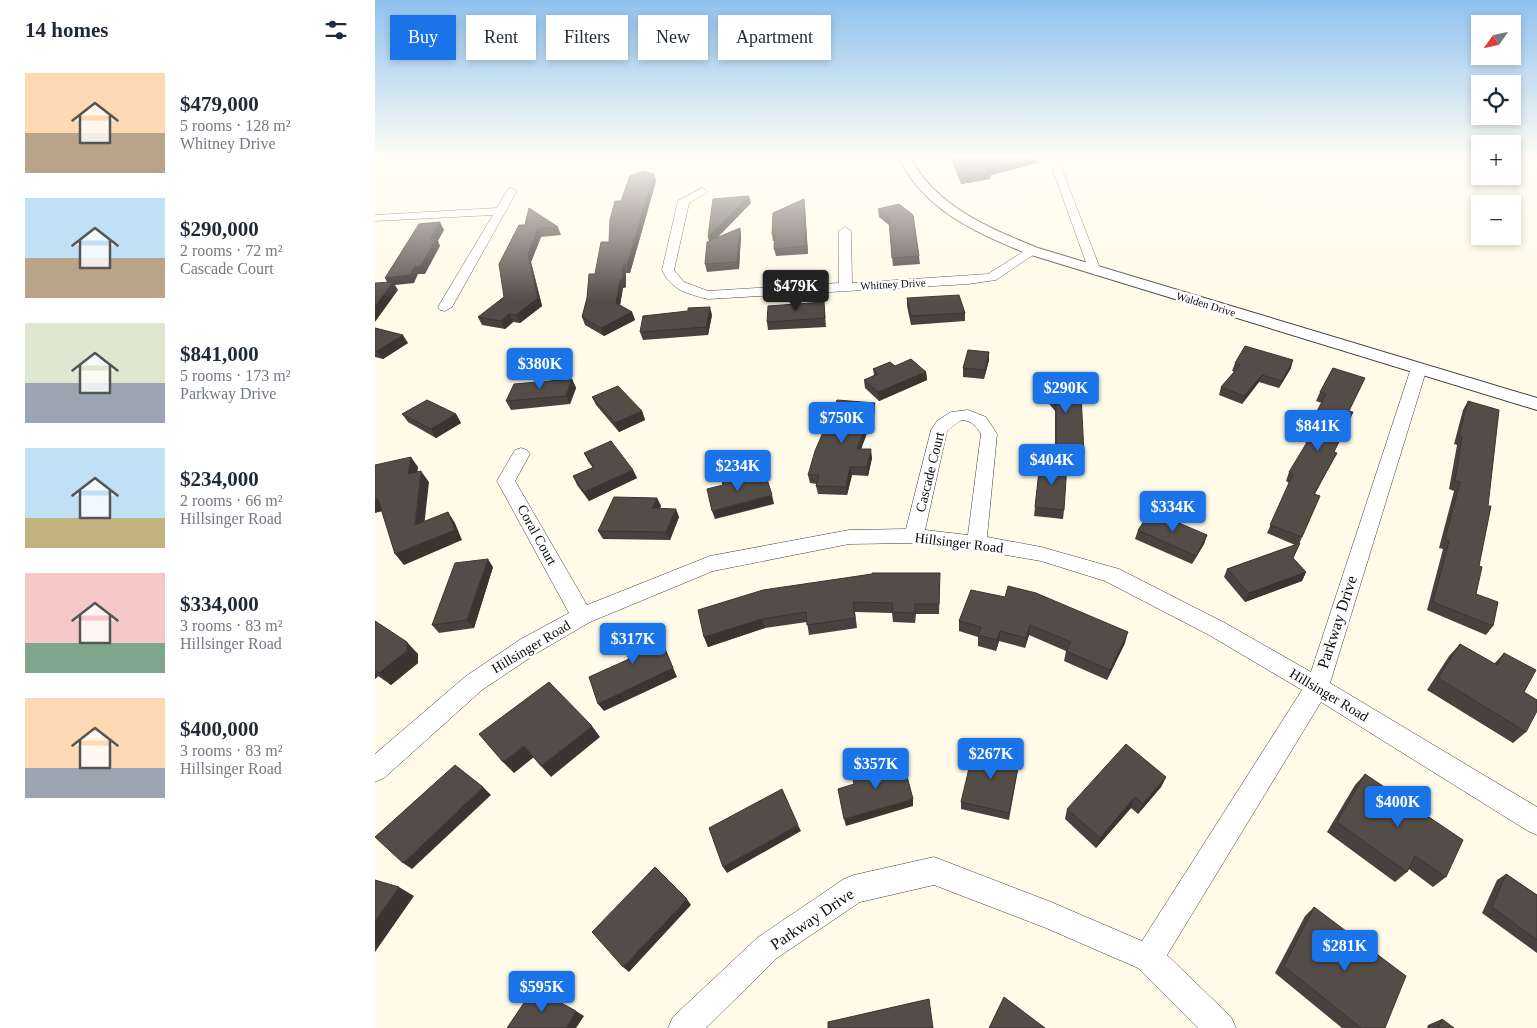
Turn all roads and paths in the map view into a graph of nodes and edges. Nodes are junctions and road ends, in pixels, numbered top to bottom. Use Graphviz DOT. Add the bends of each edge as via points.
graph roads {
  1 [pos="504,205"];
  2 [pos="683,205"];
  3 [pos="943,205"];
  4 [pos="1071,205"];
  5 [pos="500,211"];
  6 [pos="375,218"];
  7 [pos="845,231"];
  8 [pos="1033,252"];
  9 [pos="1095,271"];
  10 [pos="846,287"];
  11 [pos="445,307"];
  12 [pos="1419,368"];
  13 [pos="1537,404"];
  14 [pos="521,454"];
  15 [pos="914,536"];
  16 [pos="977,543"];
  17 [pos="582,616"];
  18 [pos="1317,687"];
  19 [pos="375,770"];
  20 [pos="1537,822"];
  21 [pos="1148,958"];
  22 [pos="684,1028"];
  23 [pos="1220,1028"];
  1 -- 5 [label="street"];
  2 -- 10 [label="street, Whitney Drive" via="668,270 671,280 686,289 708,294"];
  3 -- 8 [label="street, Walden Drive" via="978,228"];
  4 -- 9 [label="street"];
  5 -- 6 [label="street"];
  5 -- 11 [label="street"];
  7 -- 10 [label="street"];
  8 -- 9 [label="street, Walden Drive"];
  8 -- 10 [label="street, Whitney Drive" via="991,277"];
  9 -- 12 [label="street, Walden Drive"];
  12 -- 13 [label="street, Walden Drive"];
  12 -- 18 [label="street, Parkway Drive"];
  14 -- 17 [label="street, Coral Court" via="507,481"];
  15 -- 16 [label="street, Hillsinger Road"];
  15 -- 16 [label="street, Cascade Court" via="939,430 947,418 964,414 980,421 989,434"];
  15 -- 17 [label="street, Hillsinger Road" via="849,537 710,564"];
  16 -- 18 [label="street, Hillsinger Road" via="1041,554 1112,576 1217,629"];
  17 -- 19 [label="street, Hillsinger Road" via="474,682"];
  18 -- 20 [label="street, Hillsinger Road"];
  18 -- 21 [label="street, Parkway Drive"];
  21 -- 22 [label="street, Parkway Drive" via="934,871 855,889 767,948"];
  21 -- 23 [label="street"];
}
